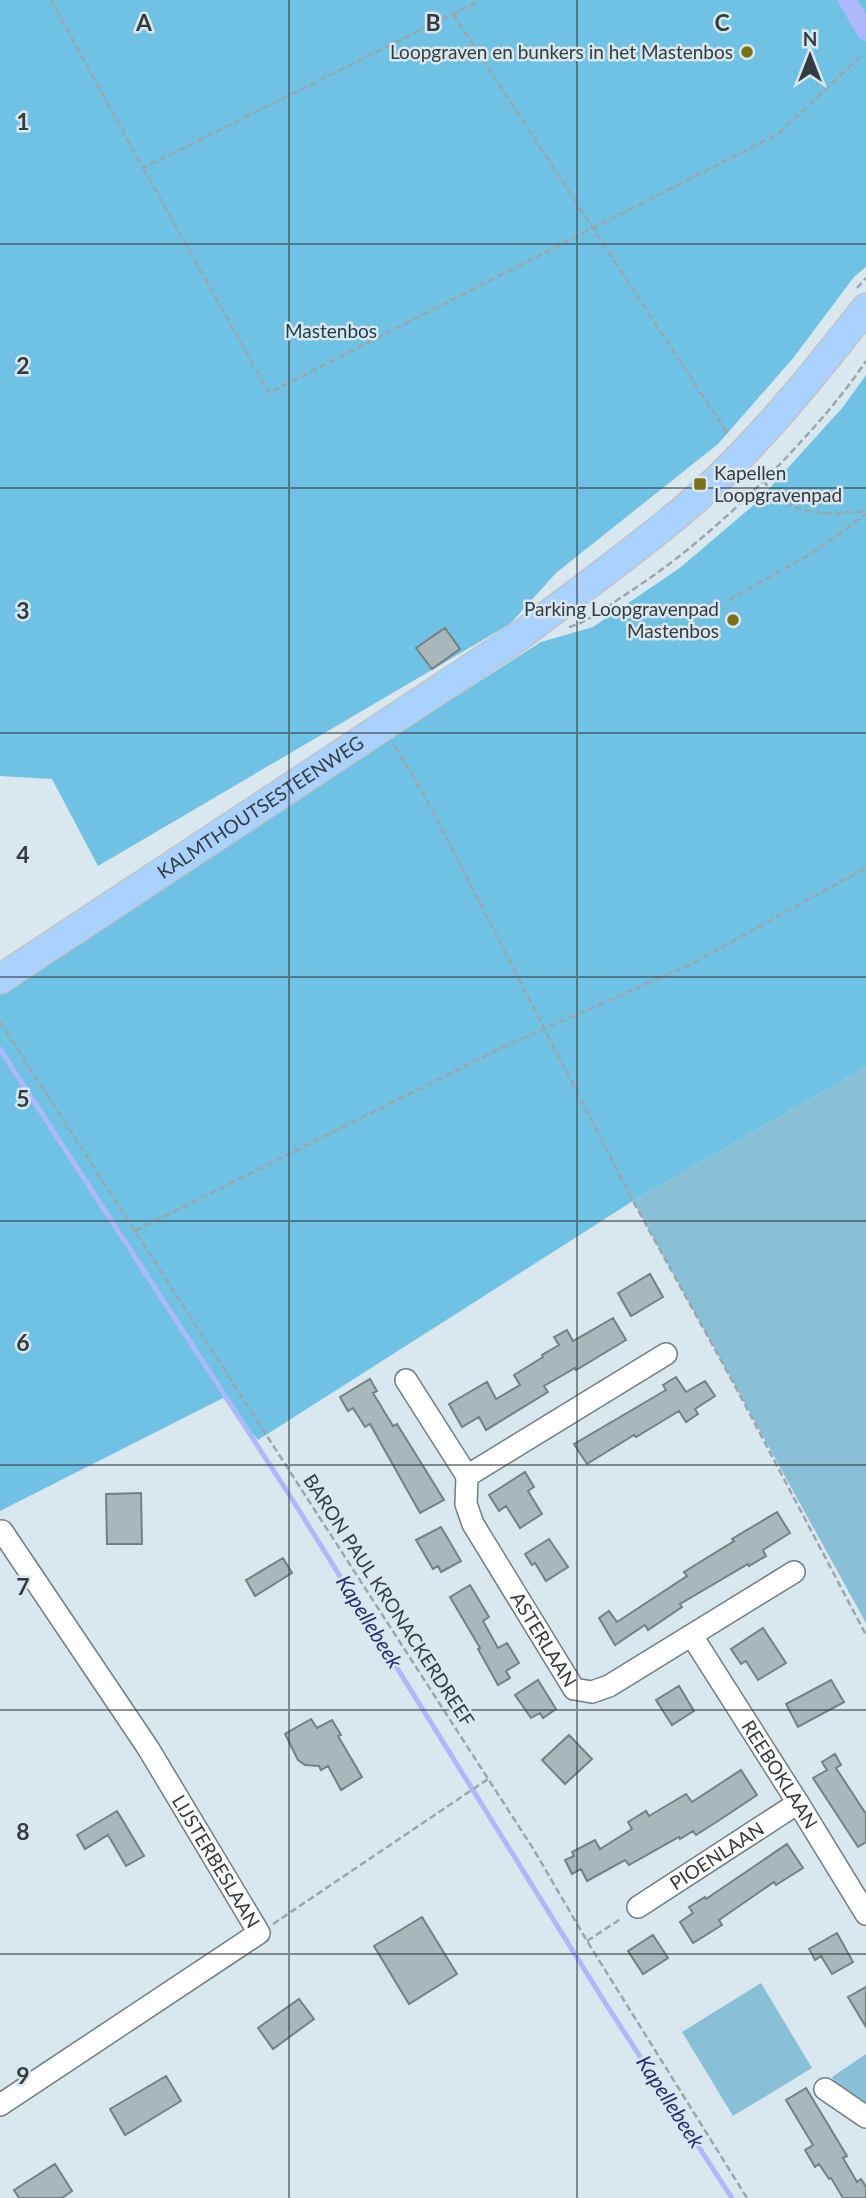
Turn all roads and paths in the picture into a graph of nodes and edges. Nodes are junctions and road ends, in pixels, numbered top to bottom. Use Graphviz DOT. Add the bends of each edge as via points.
graph roads {
  1 [pos="51,0"];
  2 [pos="481,0"];
  3 [pos="453,14"];
  4 [pos="862,55"];
  5 [pos="143,168"];
  6 [pos="593,230"];
  7 [pos="866,278"];
  8 [pos="860,300"];
  9 [pos="866,330"];
  10 [pos="866,361"];
  11 [pos="753,468"];
  12 [pos="866,512"];
  13 [pos="729,600"];
  14 [pos="569,627"];
  15 [pos="383,725"];
  16 [pos="866,865"];
  17 [pos="0,979"];
  18 [pos="0,1022"];
  19 [pos="543,1028"];
  20 [pos="135,1231"];
  21 [pos="666,1354"];
  22 [pos="406,1380"];
  23 [pos="467,1476"];
  24 [pos="0,1532"];
  25 [pos="794,1572"];
  26 [pos="866,1635"];
  27 [pos="692,1636"];
  28 [pos="488,1779"];
  29 [pos="799,1803"];
  30 [pos="638,1907"];
  31 [pos="866,1914"];
  32 [pos="259,1933"];
  33 [pos="587,1941"];
  34 [pos="825,2089"];
  35 [pos="0,2105"];
  36 [pos="866,2118"];
  37 [pos="747,2198"];
  1 -- 5 [label="path"];
  2 -- 3 [label="path"];
  3 -- 5 [label="path"];
  3 -- 6 [label="path"];
  4 -- 6 [label="path" via="778,134"];
  5 -- 6 [label="path" via="269,393"];
  6 -- 11 [label="path"];
  7 -- 8 [label="path"];
  8 -- 11 [label="main road, KALMTHOUTSESTEENWEG"];
  9 -- 11 [label="main road, KALMTHOUTSESTEENWEG" via="801,417"];
  10 -- 11 [label="path" via="819,423"];
  11 -- 12 [label="path" via="782,501 805,511"];
  11 -- 14 [label="path" via="686,553"];
  11 -- 15 [label="main road, KALMTHOUTSESTEENWEG" via="693,525 642,564 521,635"];
  12 -- 13 [label="path" via="814,552"];
  15 -- 17 [label="main road, KALMTHOUTSESTEENWEG"];
  15 -- 19 [label="path" via="429,804"];
  16 -- 19 [label="path" via="693,963"];
  18 -- 20 [label="path, BARON PAUL KRONACKERDREEF"];
  19 -- 20 [label="path"];
  19 -- 26 [label="path"];
  20 -- 28 [label="path, BARON PAUL KRONACKERDREEF"];
  21 -- 23 [label="street"];
  22 -- 23 [label="street, ASTERLAAN"];
  23 -- 27 [label="street, ASTERLAAN" via="473,1524 574,1689 592,1692 609,1686"];
  24 -- 32 [label="street, LIJSTERBESLAAN" via="148,1748"];
  25 -- 27 [label="street, ASTERLAAN"];
  27 -- 29 [label="street, REEBOKLAAN"];
  28 -- 32 [label="path"];
  28 -- 33 [label="path, BARON PAUL KRONACKERDREEF"];
  29 -- 30 [label="street, PIOENLAAN"];
  29 -- 31 [label="street, REEBOKLAAN"];
  30 -- 33 [label="path"];
  32 -- 35 [label="street, LIJSTERBESLAAN"];
  33 -- 37 [label="path, BARON PAUL KRONACKERDREEF"];
  34 -- 36 [label="street"];
}
